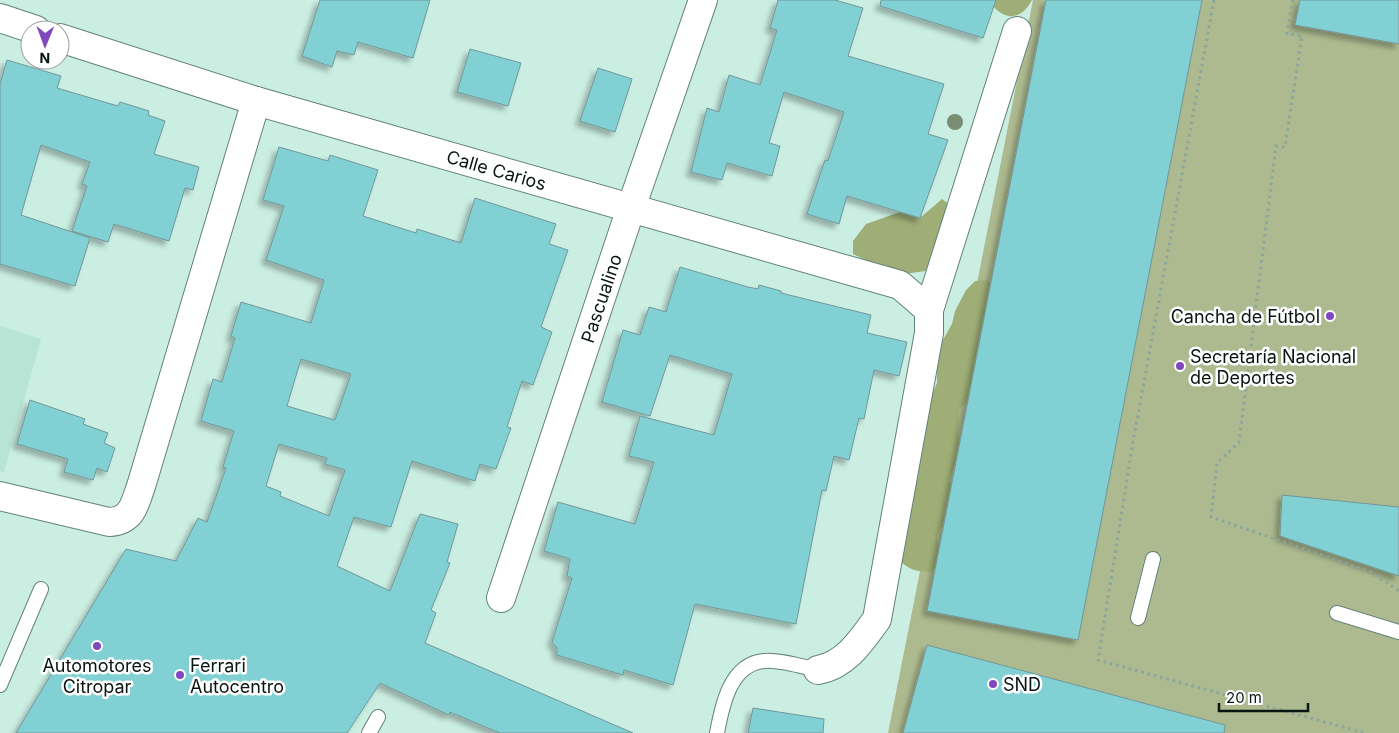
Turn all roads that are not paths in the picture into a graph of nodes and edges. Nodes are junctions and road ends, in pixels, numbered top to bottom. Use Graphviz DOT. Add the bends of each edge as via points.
graph roads {
  1 [pos="703,0"];
  2 [pos="0,18"];
  3 [pos="20,25"];
  4 [pos="1017,32"];
  5 [pos="70,41"];
  6 [pos="256,101"];
  7 [pos="631,208"];
  8 [pos="929,310"];
  9 [pos="0,496"];
  10 [pos="1153,559"];
  11 [pos="41,589"];
  12 [pos="501,598"];
  13 [pos="1337,614"];
  14 [pos="1138,618"];
  15 [pos="1399,632"];
  16 [pos="818,670"];
  17 [pos="0,685"];
  18 [pos="378,717"];
  19 [pos="369,733"];
  20 [pos="717,733"];
  1 -- 7 [label="street, Pascualino"];
  2 -- 3 [label="street"];
  4 -- 8 [label="street"];
  5 -- 6 [label="street, Calle Carios"];
  6 -- 7 [label="street, Calle Carios"];
  6 -- 9 [label="street" via="131,512 120,521 109,522"];
  7 -- 8 [label="street, Calle Carios" via="900,285"];
  7 -- 12 [label="street, Pascualino"];
  8 -- 16 [label="street" via="929,333 877,619 855,650 828,668"];
  10 -- 14 [label="lane"];
  11 -- 17 [label="lane"];
  13 -- 15 [label="lane"];
  16 -- 20 [label="lane" via="764,661 748,667 731,682 722,705"];
  18 -- 19 [label="lane"];
}
